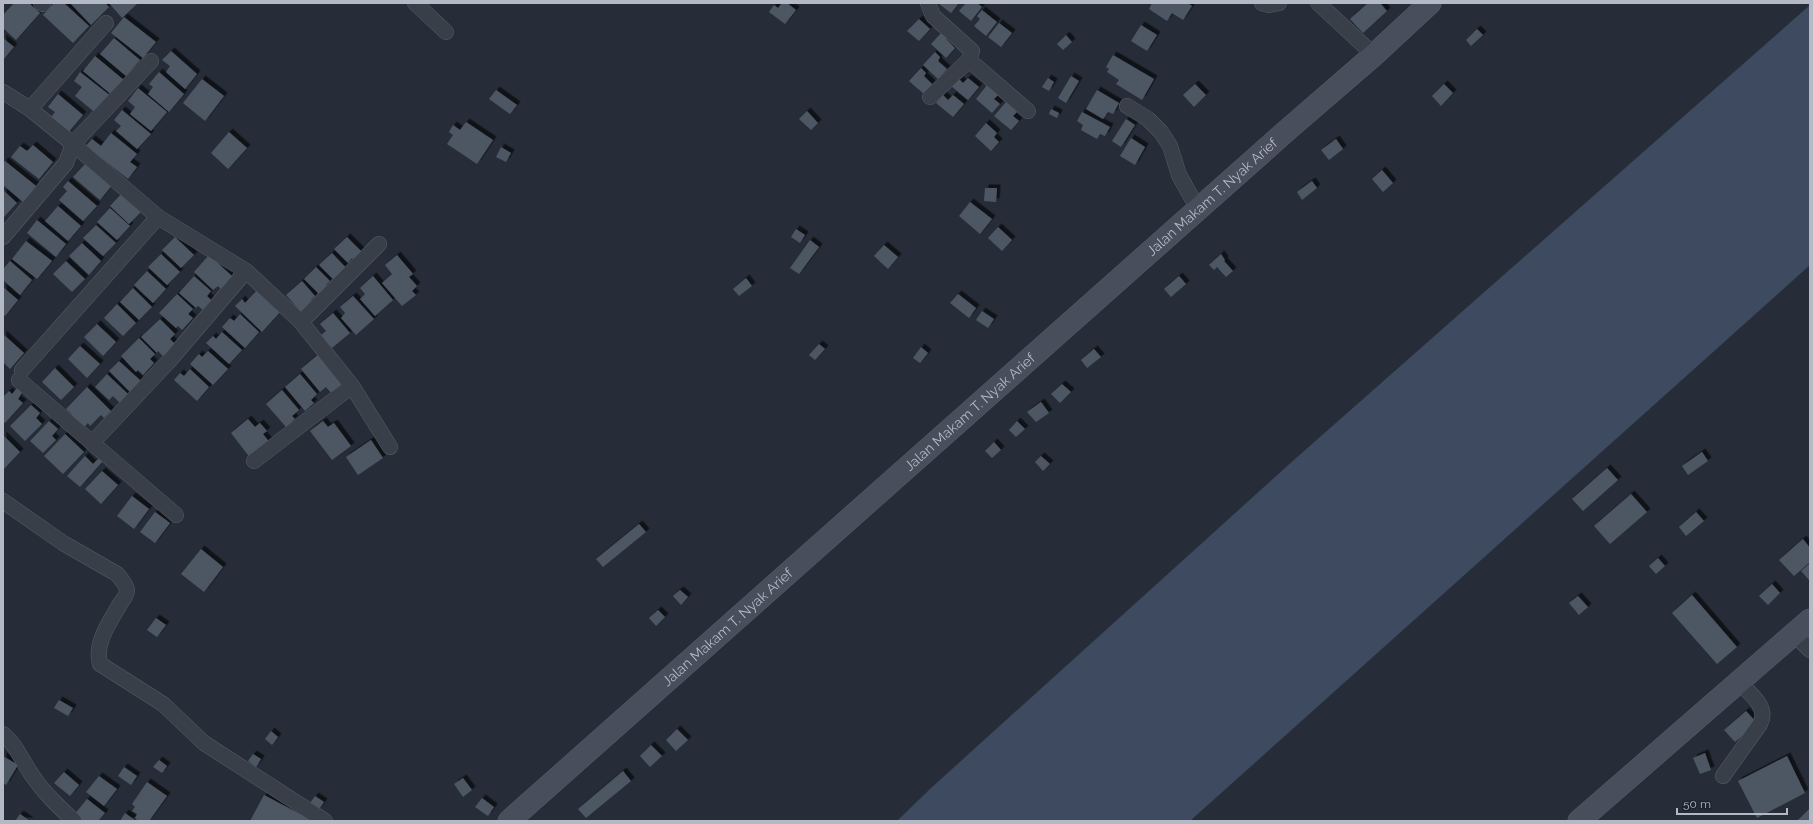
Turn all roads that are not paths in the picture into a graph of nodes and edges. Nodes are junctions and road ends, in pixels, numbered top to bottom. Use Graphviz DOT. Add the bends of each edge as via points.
graph roads {
  1 [pos="415,3"];
  2 [pos="928,3"];
  3 [pos="1262,3"];
  4 [pos="1280,3"];
  5 [pos="1318,3"];
  6 [pos="1430,3"];
  7 [pos="106,22"];
  8 [pos="446,32"];
  9 [pos="1374,55"];
  10 [pos="969,60"];
  11 [pos="151,61"];
  12 [pos="3,92"];
  13 [pos="930,97"];
  14 [pos="1127,106"];
  15 [pos="30,109"];
  16 [pos="1028,111"];
  17 [pos="73,144"];
  18 [pos="1198,209"];
  19 [pos="158,217"];
  20 [pos="3,237"];
  21 [pos="379,244"];
  22 [pos="246,271"];
  23 [pos="301,322"];
  24 [pos="352,386"];
  25 [pos="92,443"];
  26 [pos="390,447"];
  27 [pos="254,461"];
  28 [pos="3,501"];
  29 [pos="176,515"];
  30 [pos="1804,636"];
  31 [pos="1745,689"];
  32 [pos="3,734"];
  33 [pos="1723,776"];
  34 [pos="74,821"];
  35 [pos="324,821"];
  36 [pos="509,821"];
  37 [pos="1580,821"];
  1 -- 8 [label="street"];
  2 -- 10 [label="street" via="933,16 972,51"];
  3 -- 4 [label="street"];
  5 -- 9 [label="street"];
  6 -- 9 [label="street, Jalan Makam T. Nyak Arief"];
  7 -- 15 [label="street"];
  9 -- 18 [label="street, Jalan Makam T. Nyak Arief"];
  10 -- 13 [label="street"];
  10 -- 16 [label="street"];
  11 -- 17 [label="street"];
  12 -- 15 [label="street"];
  14 -- 18 [label="street" via="1148,119 1161,132 1170,146 1179,175"];
  15 -- 17 [label="street"];
  17 -- 19 [label="street"];
  17 -- 20 [label="street" via="66,163"];
  18 -- 36 [label="street, Jalan Makam T. Nyak Arief"];
  19 -- 22 [label="street"];
  19 -- 25 [label="street" via="20,375"];
  21 -- 23 [label="street"];
  22 -- 23 [label="street"];
  22 -- 25 [label="street" via="170,360"];
  23 -- 24 [label="street"];
  24 -- 26 [label="street"];
  24 -- 27 [label="street"];
  25 -- 29 [label="street"];
  28 -- 35 [label="street" via="124,581 127,590 124,598 100,644 100,664 162,704 204,743"];
  30 -- 31 [label="street"];
  31 -- 33 [label="street" via="1762,708 1764,714 1760,724"];
  31 -- 37 [label="street"];
  32 -- 34 [label="street" via="10,739 32,776"];
}
